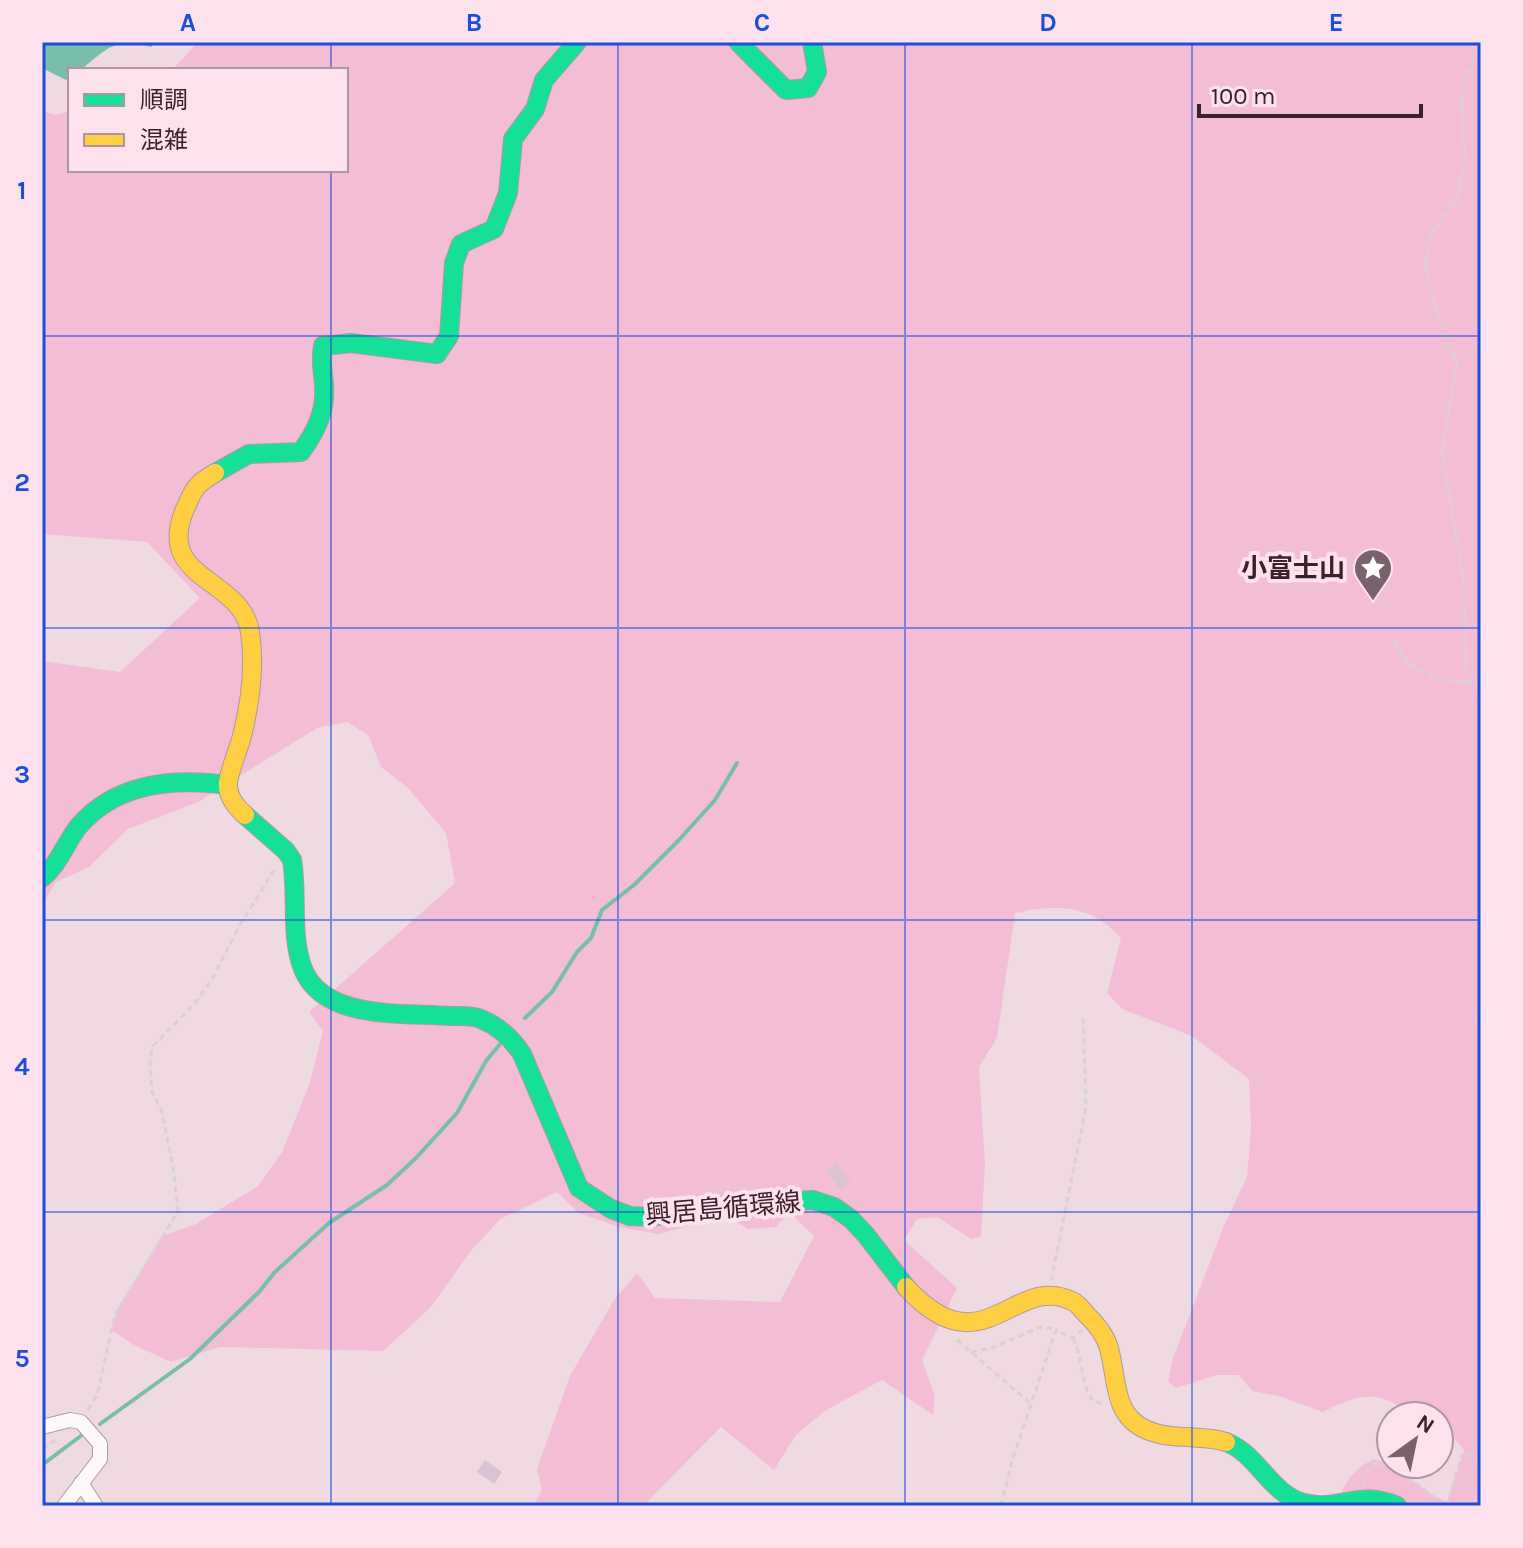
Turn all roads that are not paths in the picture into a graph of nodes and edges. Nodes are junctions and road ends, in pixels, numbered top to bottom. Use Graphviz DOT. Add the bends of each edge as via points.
graph roads {
  1 [pos="577,42"];
  2 [pos="738,42"];
  3 [pos="812,42"];
  4 [pos="228,785"];
  5 [pos="42,878"];
  6 [pos="42,1427"];
  7 [pos="81,1483"];
  8 [pos="64,1506"];
  9 [pos="96,1506"];
  10 [pos="1397,1506"];
  1 -- 4 [label="main road" via="544,80 535,109 513,139 508,193 494,229 461,244 454,263 449,336 437,354 337,342 323,346 319,429 301,452 249,454 196,484 188,500 179,548 192,570 241,609 250,629 251,679"];
  2 -- 3 [label="main road" via="786,90 808,88 817,72"];
  4 -- 5 [label="main road" via="193,780 142,785 86,818"];
  4 -- 10 [label="main road, 興居島循環線" via="238,809 286,851 295,870 297,944 307,979 318,994 348,1008 480,1018 511,1038 570,1171 593,1199 630,1216 651,1217 719,1206 828,1203 847,1214 929,1311 955,1324 985,1319 1030,1299 1069,1299 1104,1335 1120,1402 1134,1423 1149,1432 1214,1437 1234,1445 1290,1499 1325,1505 1366,1496"];
  6 -- 7 [label="street" via="81,1422 100,1444 100,1459"];
  7 -- 8 [label="street"];
  7 -- 9 [label="street"];
}
